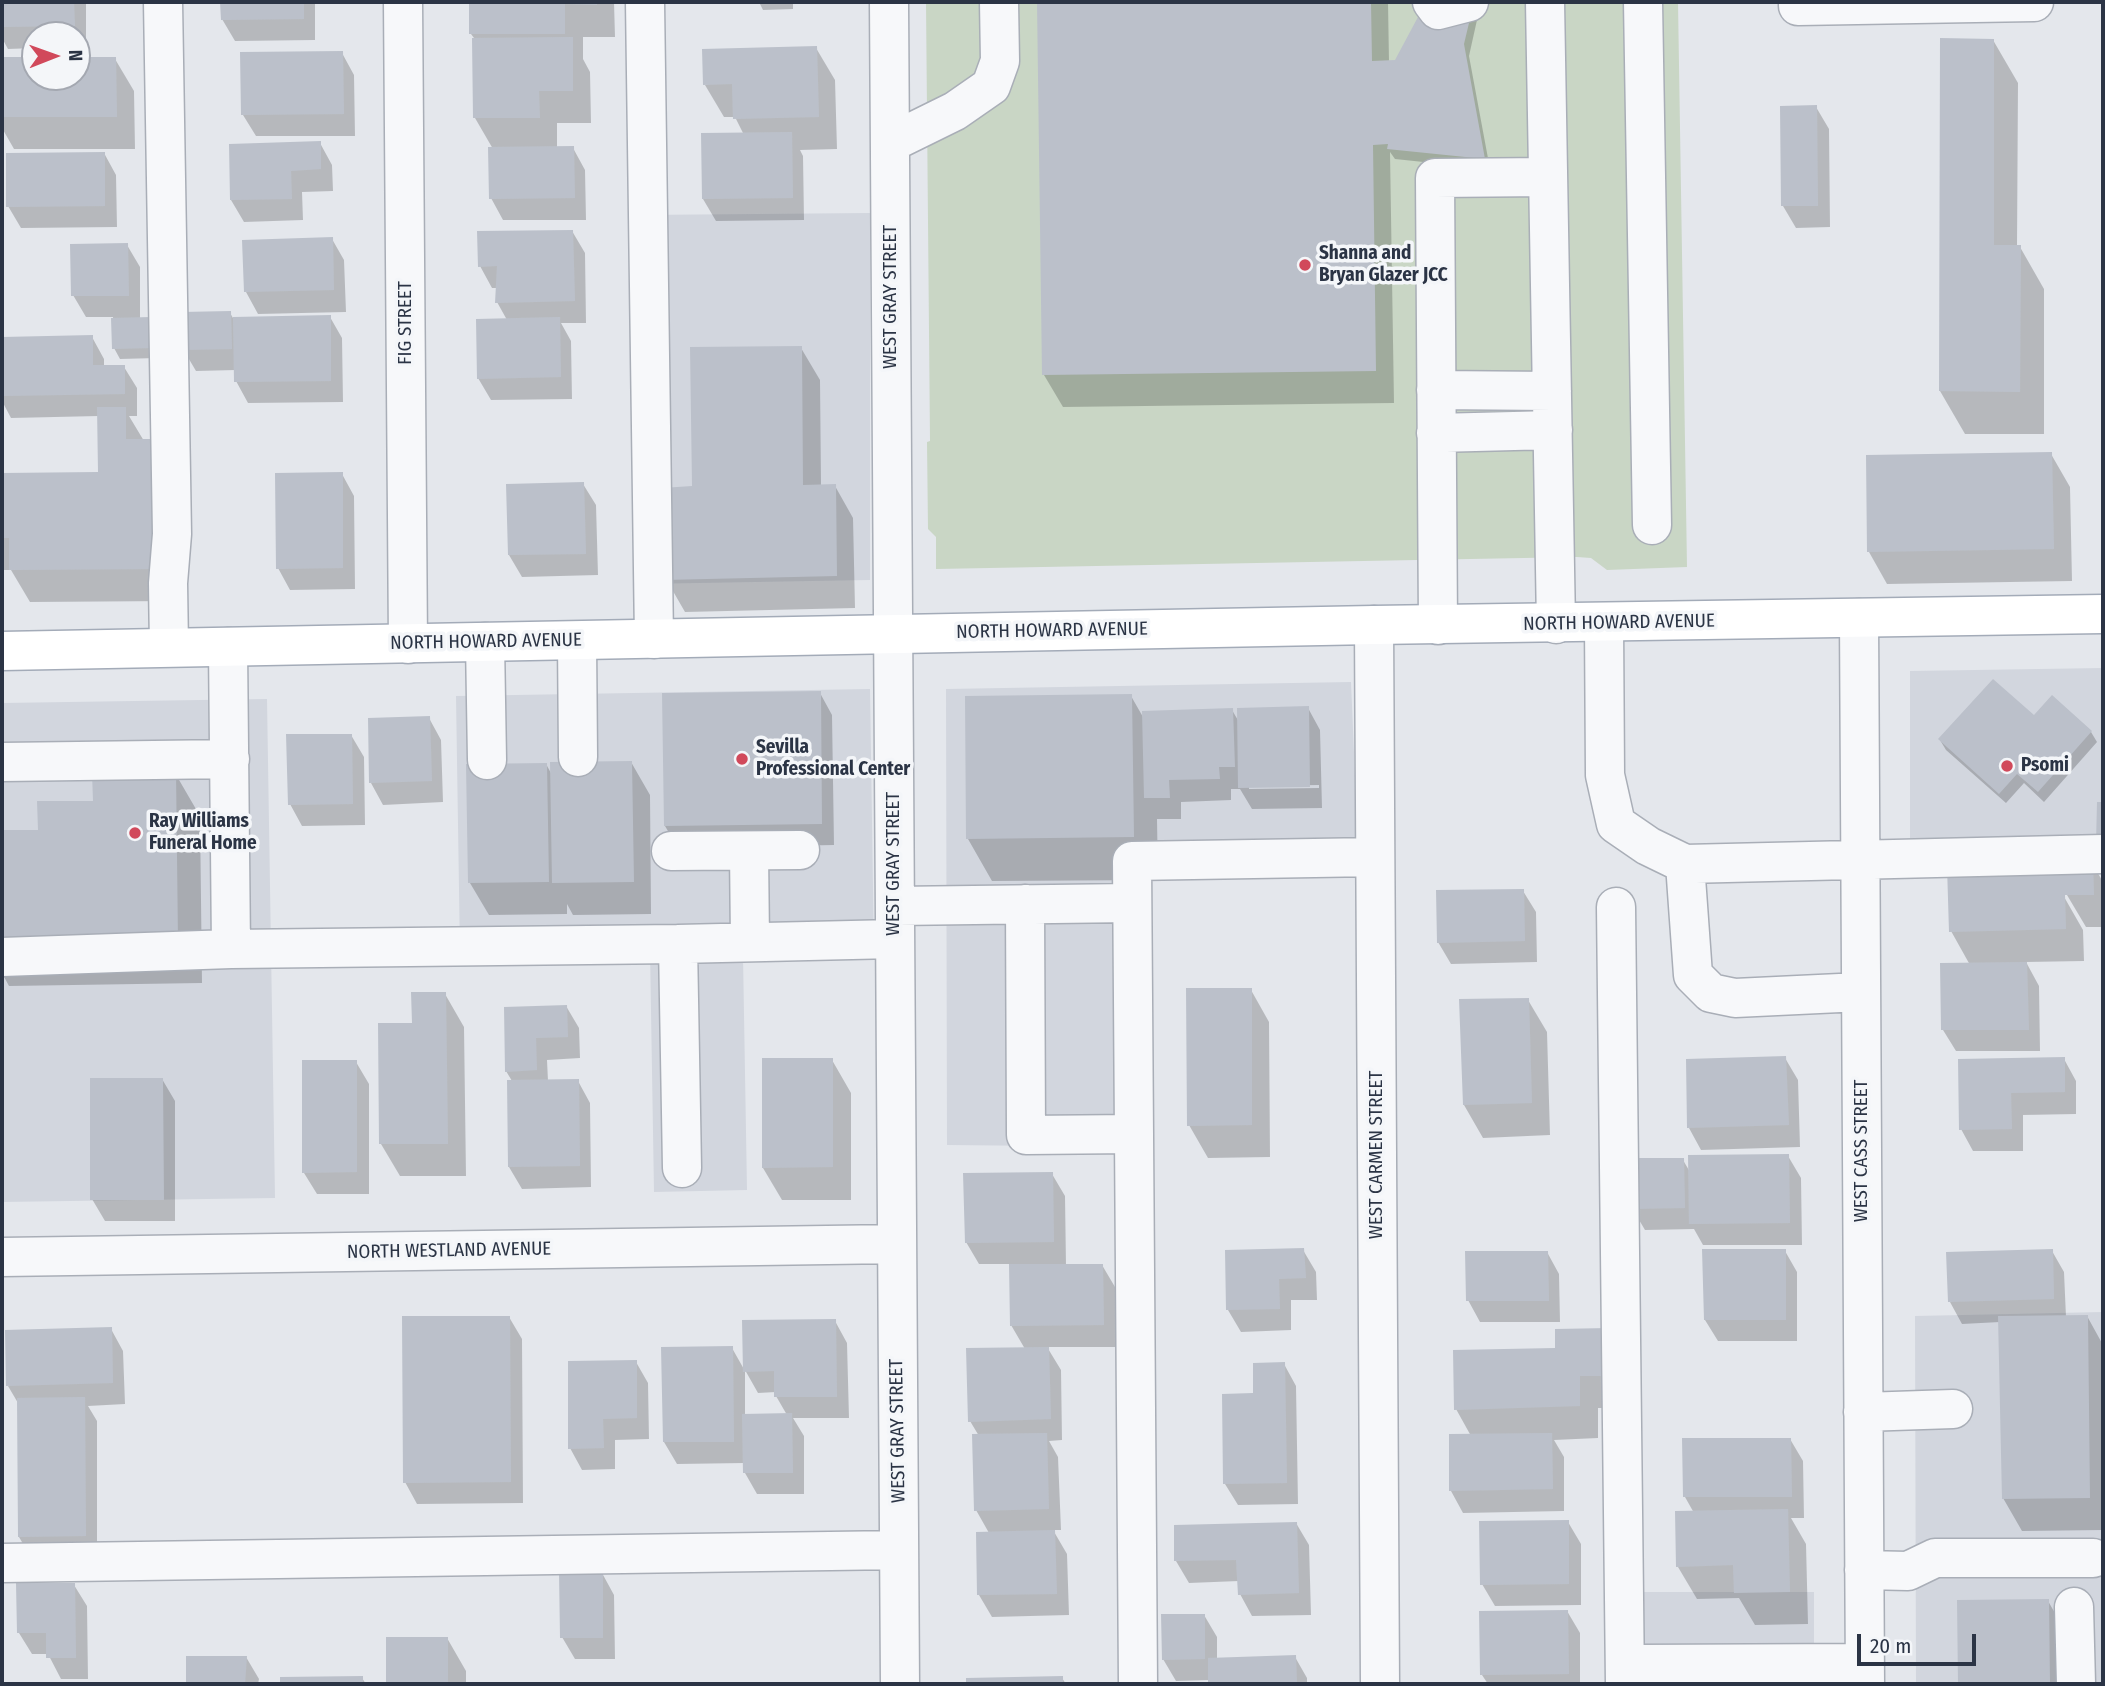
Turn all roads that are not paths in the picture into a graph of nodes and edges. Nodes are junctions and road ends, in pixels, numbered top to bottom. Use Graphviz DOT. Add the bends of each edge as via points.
graph roads {
  1 [pos="163,2"];
  2 [pos="403,2"];
  3 [pos="646,2"];
  4 [pos="889,2"];
  5 [pos="999,2"];
  6 [pos="1432,2"];
  7 [pos="1469,2"];
  8 [pos="1545,2"];
  9 [pos="1643,2"];
  10 [pos="1798,2"];
  11 [pos="2034,2"];
  12 [pos="890,142"];
  13 [pos="1548,177"];
  14 [pos="1436,390"];
  15 [pos="1552,391"];
  16 [pos="1553,430"];
  17 [pos="1436,433"];
  18 [pos="1652,525"];
  19 [pos="2103,614"];
  20 [pos="1859,618"];
  21 [pos="1604,623"];
  22 [pos="1556,624"];
  23 [pos="1374,625"];
  24 [pos="1438,625"];
  25 [pos="893,634"];
  26 [pos="654,639"];
  27 [pos="576,640"];
  28 [pos="485,642"];
  29 [pos="408,644"];
  30 [pos="169,647"];
  31 [pos="228,647"];
  32 [pos="2,651"];
  33 [pos="578,757"];
  34 [pos="229,759"];
  35 [pos="487,760"];
  36 [pos="2,762"];
  37 [pos="800,850"];
  38 [pos="671,851"];
  39 [pos="749,851"];
  40 [pos="2103,854"];
  41 [pos="1375,857"];
  42 [pos="1860,861"];
  43 [pos="1685,864"];
  44 [pos="1132,903"];
  45 [pos="1025,904"];
  46 [pos="1616,907"];
  47 [pos="895,922"];
  48 [pos="750,942"];
  49 [pos="678,944"];
  50 [pos="232,949"];
  51 [pos="2,957"];
  52 [pos="1861,992"];
  53 [pos="1134,1134"];
  54 [pos="682,1168"];
  55 [pos="897,1244"];
  56 [pos="2,1257"];
  57 [pos="1952,1409"];
  58 [pos="1863,1412"];
  59 [pos="899,1550"];
  60 [pos="2093,1558"];
  61 [pos="2,1563"];
  62 [pos="1864,1570"];
  63 [pos="2074,1607"];
  64 [pos="1864,1673"];
  65 [pos="1631,1674"];
  66 [pos="900,1684"];
  67 [pos="1138,1684"];
  68 [pos="1380,1684"];
  69 [pos="2076,1684"];
  1 -- 30 [label="street" via="172,534"];
  2 -- 29 [label="street, FIG STREET"];
  3 -- 26 [label="street"];
  4 -- 12 [label="street, WEST GRAY STREET"];
  5 -- 12 [label="street" via="1000,61 991,86 955,111"];
  6 -- 7 [label="street" via="1438,10"];
  8 -- 13 [label="street"];
  9 -- 18 [label="street"];
  10 -- 11 [label="street" via="1798,6"];
  12 -- 25 [label="street, WEST GRAY STREET"];
  13 -- 14 [label="street" via="1434,178"];
  13 -- 15 [label="street"];
  14 -- 15 [label="street"];
  14 -- 17 [label="street"];
  15 -- 16 [label="street"];
  16 -- 17 [label="street"];
  16 -- 22 [label="street"];
  17 -- 24 [label="street"];
  19 -- 20 [label="main road, NORTH HOWARD AVENUE"];
  20 -- 21 [label="main road, NORTH HOWARD AVENUE"];
  20 -- 42 [label="street, WEST CASS STREET"];
  21 -- 22 [label="main road, NORTH HOWARD AVENUE"];
  21 -- 43 [label="street" via="1605,775 1616,824"];
  22 -- 24 [label="main road, NORTH HOWARD AVENUE"];
  23 -- 24 [label="main road, NORTH HOWARD AVENUE"];
  23 -- 25 [label="main road, NORTH HOWARD AVENUE"];
  23 -- 41 [label="street, WEST CARMEN STREET"];
  25 -- 26 [label="main road, NORTH HOWARD AVENUE"];
  25 -- 47 [label="street, WEST GRAY STREET"];
  26 -- 27 [label="main road, NORTH HOWARD AVENUE"];
  27 -- 28 [label="main road, NORTH HOWARD AVENUE"];
  27 -- 33 [label="street"];
  28 -- 29 [label="main road, NORTH HOWARD AVENUE"];
  28 -- 35 [label="street"];
  29 -- 31 [label="main road, NORTH HOWARD AVENUE"];
  30 -- 31 [label="main road, NORTH HOWARD AVENUE"];
  30 -- 32 [label="main road, NORTH HOWARD AVENUE"];
  31 -- 34 [label="street"];
  34 -- 36 [label="street"];
  34 -- 50 [label="street"];
  37 -- 39 [label="street"];
  38 -- 39 [label="street"];
  39 -- 48 [label="street"];
  40 -- 42 [label="street"];
  41 -- 44 [label="street" via="1132,861"];
  41 -- 68 [label="street, WEST CARMEN STREET"];
  42 -- 43 [label="street"];
  42 -- 52 [label="street, WEST CASS STREET"];
  43 -- 52 [label="street" via="1693,975 1711,993 1735,998"];
  44 -- 45 [label="street"];
  44 -- 53 [label="street"];
  45 -- 47 [label="street"];
  45 -- 53 [label="street" via="1026,1135"];
  46 -- 65 [label="street"];
  47 -- 48 [label="street"];
  47 -- 55 [label="street, WEST GRAY STREET"];
  48 -- 49 [label="street"];
  49 -- 50 [label="street"];
  49 -- 54 [label="street"];
  50 -- 51 [label="street"];
  52 -- 58 [label="street, WEST CASS STREET"];
  53 -- 67 [label="street"];
  55 -- 56 [label="street, NORTH WESTLAND AVENUE"];
  55 -- 59 [label="street, WEST GRAY STREET"];
  57 -- 58 [label="street"];
  58 -- 62 [label="street, WEST CASS STREET"];
  59 -- 61 [label="street"];
  59 -- 66 [label="street, WEST GRAY STREET"];
  60 -- 62 [label="street" via="1935,1558 1908,1571"];
  62 -- 64 [label="street, WEST CASS STREET"];
  63 -- 69 [label="street"];
  64 -- 65 [label="street"];
}
